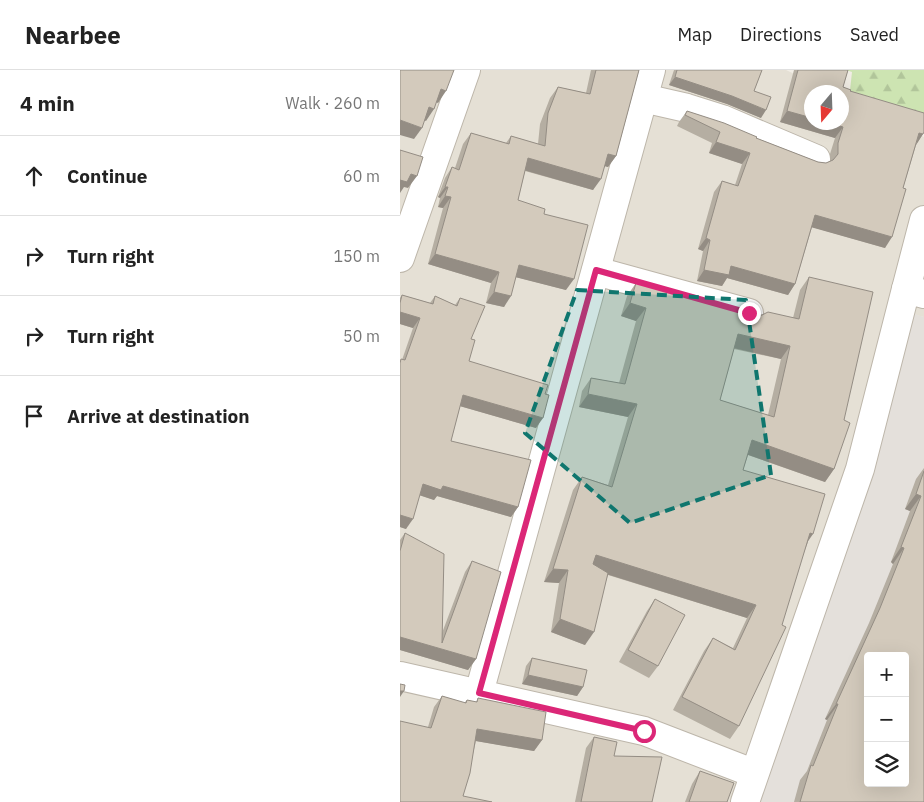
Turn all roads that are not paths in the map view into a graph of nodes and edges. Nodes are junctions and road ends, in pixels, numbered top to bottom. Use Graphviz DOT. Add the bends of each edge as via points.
graph roads {
  1 [pos="466,70"];
  2 [pos="651,70"];
  3 [pos="643,98"];
  4 [pos="816,160"];
  5 [pos="924,220"];
  6 [pos="400,258"];
  7 [pos="596,270"];
  8 [pos="915,292"];
  9 [pos="749,313"];
  10 [pos="400,676"];
  11 [pos="479,693"];
  12 [pos="754,773"];
  13 [pos="745,802"];
  1 -- 6 [label="street"];
  2 -- 3 [label="street"];
  3 -- 4 [label="street" via="722,118"];
  3 -- 7 [label="street"];
  5 -- 8 [label="street"];
  7 -- 9 [label="street"];
  7 -- 11 [label="street"];
  8 -- 12 [label="street" via="860,468"];
  10 -- 11 [label="street"];
  11 -- 12 [label="street" via="644,731"];
  12 -- 13 [label="street"];
}
